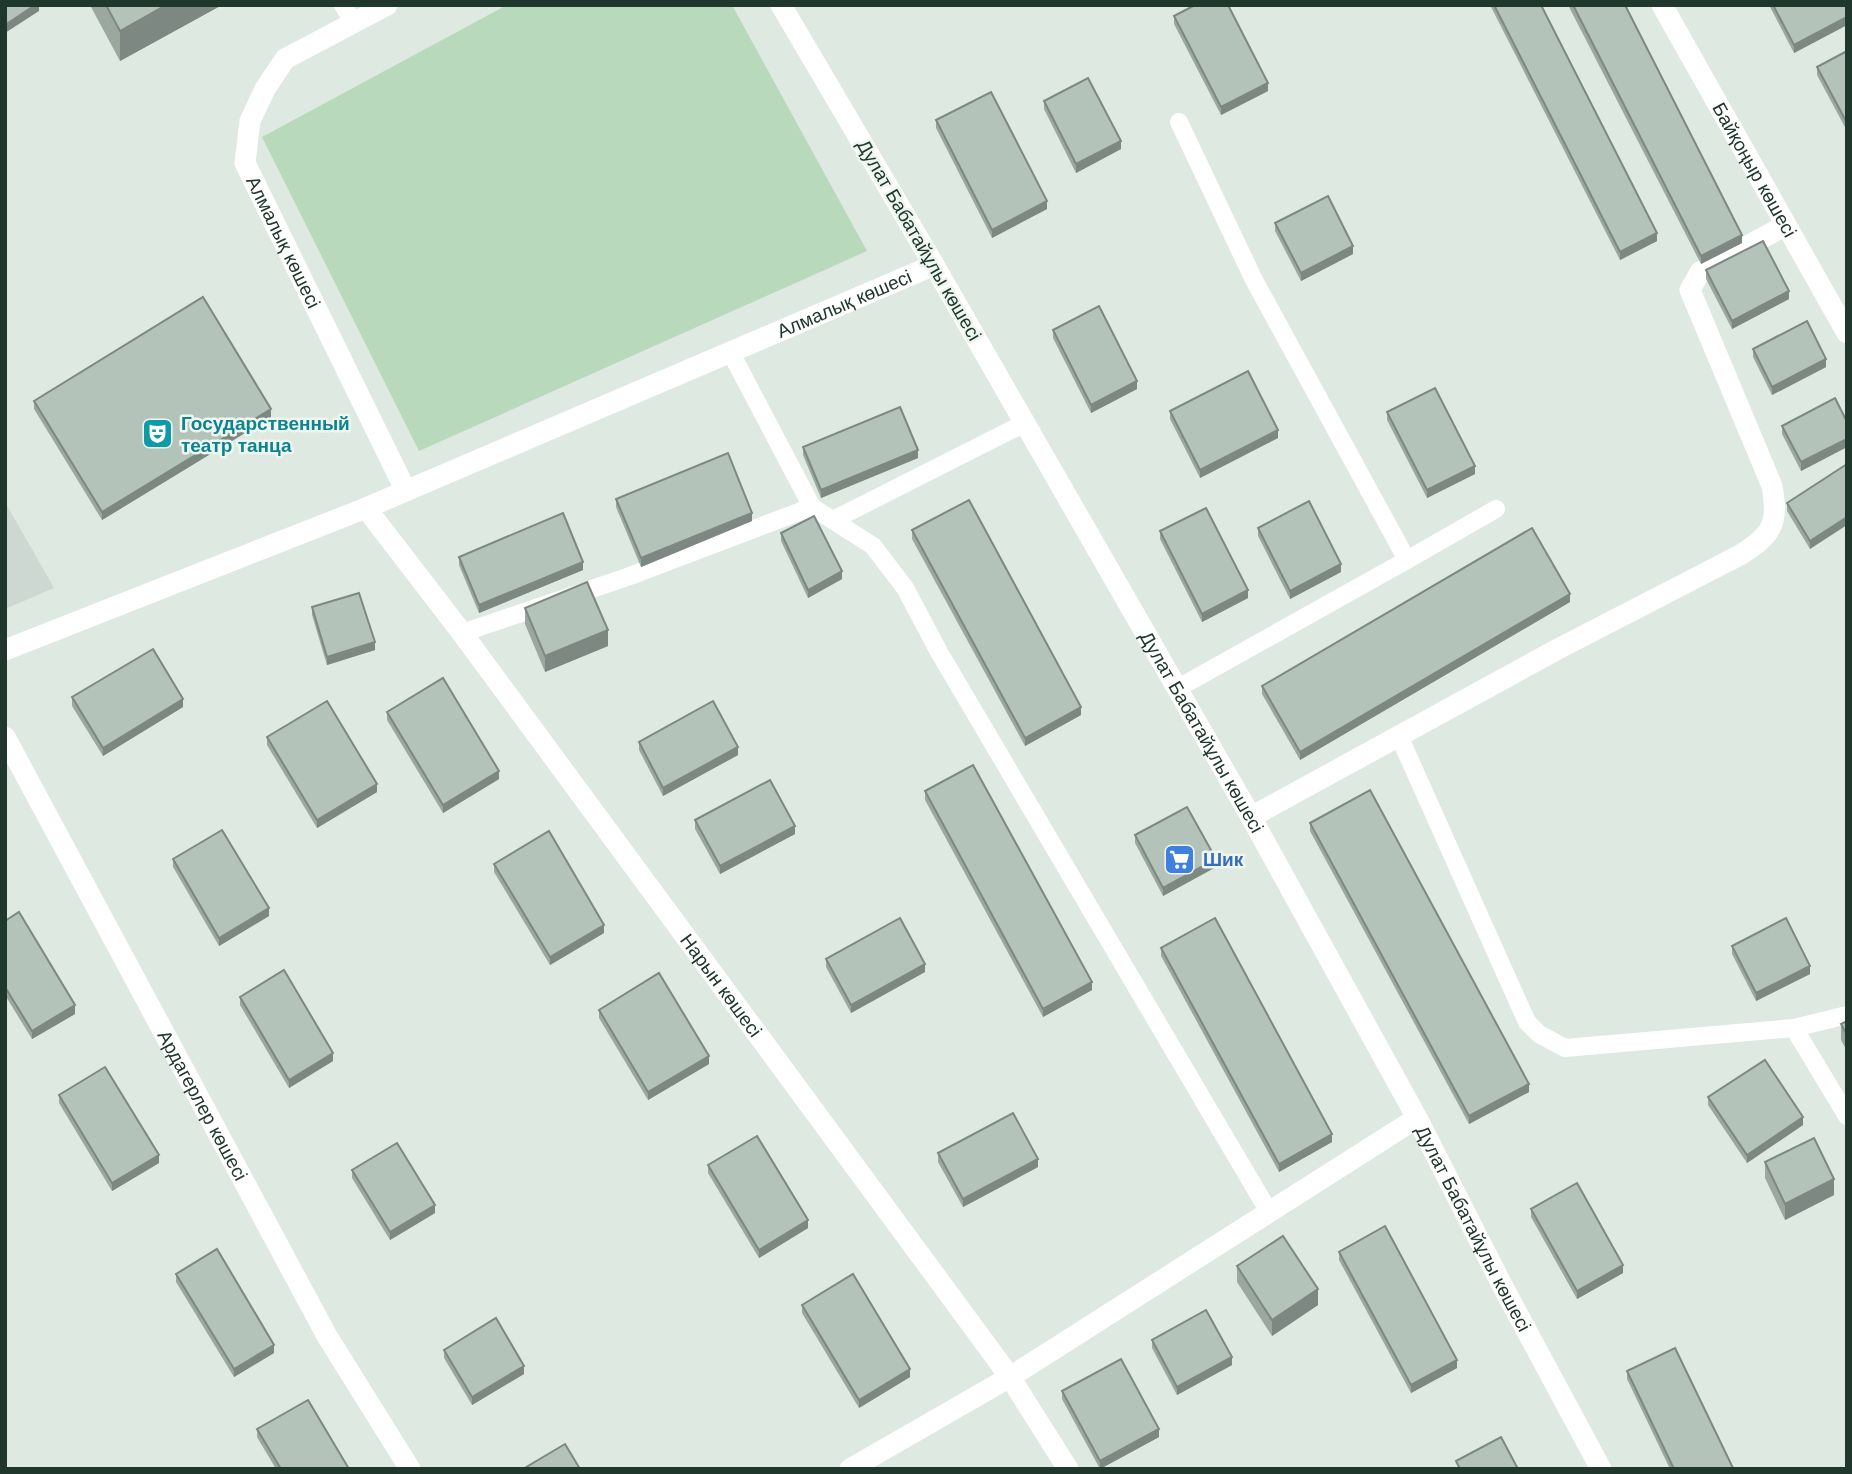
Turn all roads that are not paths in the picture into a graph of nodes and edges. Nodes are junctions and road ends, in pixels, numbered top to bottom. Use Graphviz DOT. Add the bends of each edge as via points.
graph roads {
  1 [pos="387,5"];
  2 [pos="781,5"];
  3 [pos="1662,5"];
  4 [pos="348,14"];
  5 [pos="1179,121"];
  6 [pos="1786,225"];
  7 [pos="934,265"];
  8 [pos="1847,333"];
  9 [pos="731,353"];
  10 [pos="1025,423"];
  11 [pos="405,489"];
  12 [pos="812,507"];
  13 [pos="366,508"];
  14 [pos="1496,509"];
  15 [pos="835,519"];
  16 [pos="1407,560"];
  17 [pos="462,632"];
  18 [pos="5,650"];
  19 [pos="1178,688"];
  20 [pos="1399,736"];
  21 [pos="5,737"];
  22 [pos="1251,817"];
  23 [pos="1847,1015"];
  24 [pos="1794,1028"];
  25 [pos="1847,1116"];
  26 [pos="1417,1118"];
  27 [pos="1269,1212"];
  28 [pos="1010,1377"];
  29 [pos="410,1469"];
  30 [pos="850,1469"];
  31 [pos="1068,1469"];
  32 [pos="1601,1469"];
  1 -- 4 [label="street, Алмалық көшесі"];
  2 -- 7 [label="street, Дулат Бабатайұлы көшесі"];
  3 -- 6 [label="street, Байқоңыр көшесі"];
  4 -- 11 [label="street, Алмалық көшесі" via="285,59 250,121 245,163"];
  5 -- 16 [label="lane" via="1254,280"];
  6 -- 8 [label="street, Байқоңыр көшесі"];
  6 -- 20 [label="street" via="1700,272 1689,290 1772,486 1777,512 1772,529 1740,555"];
  7 -- 9 [label="street, Алмалық көшесі"];
  7 -- 10 [label="street, Дулат Бабатайұлы көшесі"];
  9 -- 11 [label="street, Алмалық көшесі"];
  9 -- 12 [label="lane"];
  10 -- 15 [label="lane"];
  10 -- 19 [label="street, Дулат Бабатайұлы көшесі"];
  11 -- 13 [label="street, Алмалық көшесі"];
  12 -- 15 [label="lane"];
  12 -- 17 [label="lane" via="630,576"];
  13 -- 17 [label="street, Нарын көшесі"];
  13 -- 18 [label="street, Алмалық көшесі"];
  14 -- 16 [label="lane"];
  15 -- 27 [label="lane" via="873,546 905,588"];
  16 -- 19 [label="lane"];
  17 -- 28 [label="street, Нарын көшесі"];
  19 -- 22 [label="street, Дулат Бабатайұлы көшесі"];
  20 -- 22 [label="street"];
  20 -- 24 [label="lane" via="1527,1022 1539,1034 1566,1048"];
  21 -- 29 [label="street, Ардагерлер көшесі" via="327,1336"];
  22 -- 26 [label="street, Дулат Бабатайұлы көшесі"];
  23 -- 24 [label="lane"];
  24 -- 25 [label="lane"];
  26 -- 27 [label="street"];
  26 -- 32 [label="street, Дулат Бабатайұлы көшесі"];
  27 -- 28 [label="street"];
  28 -- 30 [label="street"];
  28 -- 31 [label="street, Нарын көшесі"];
}
